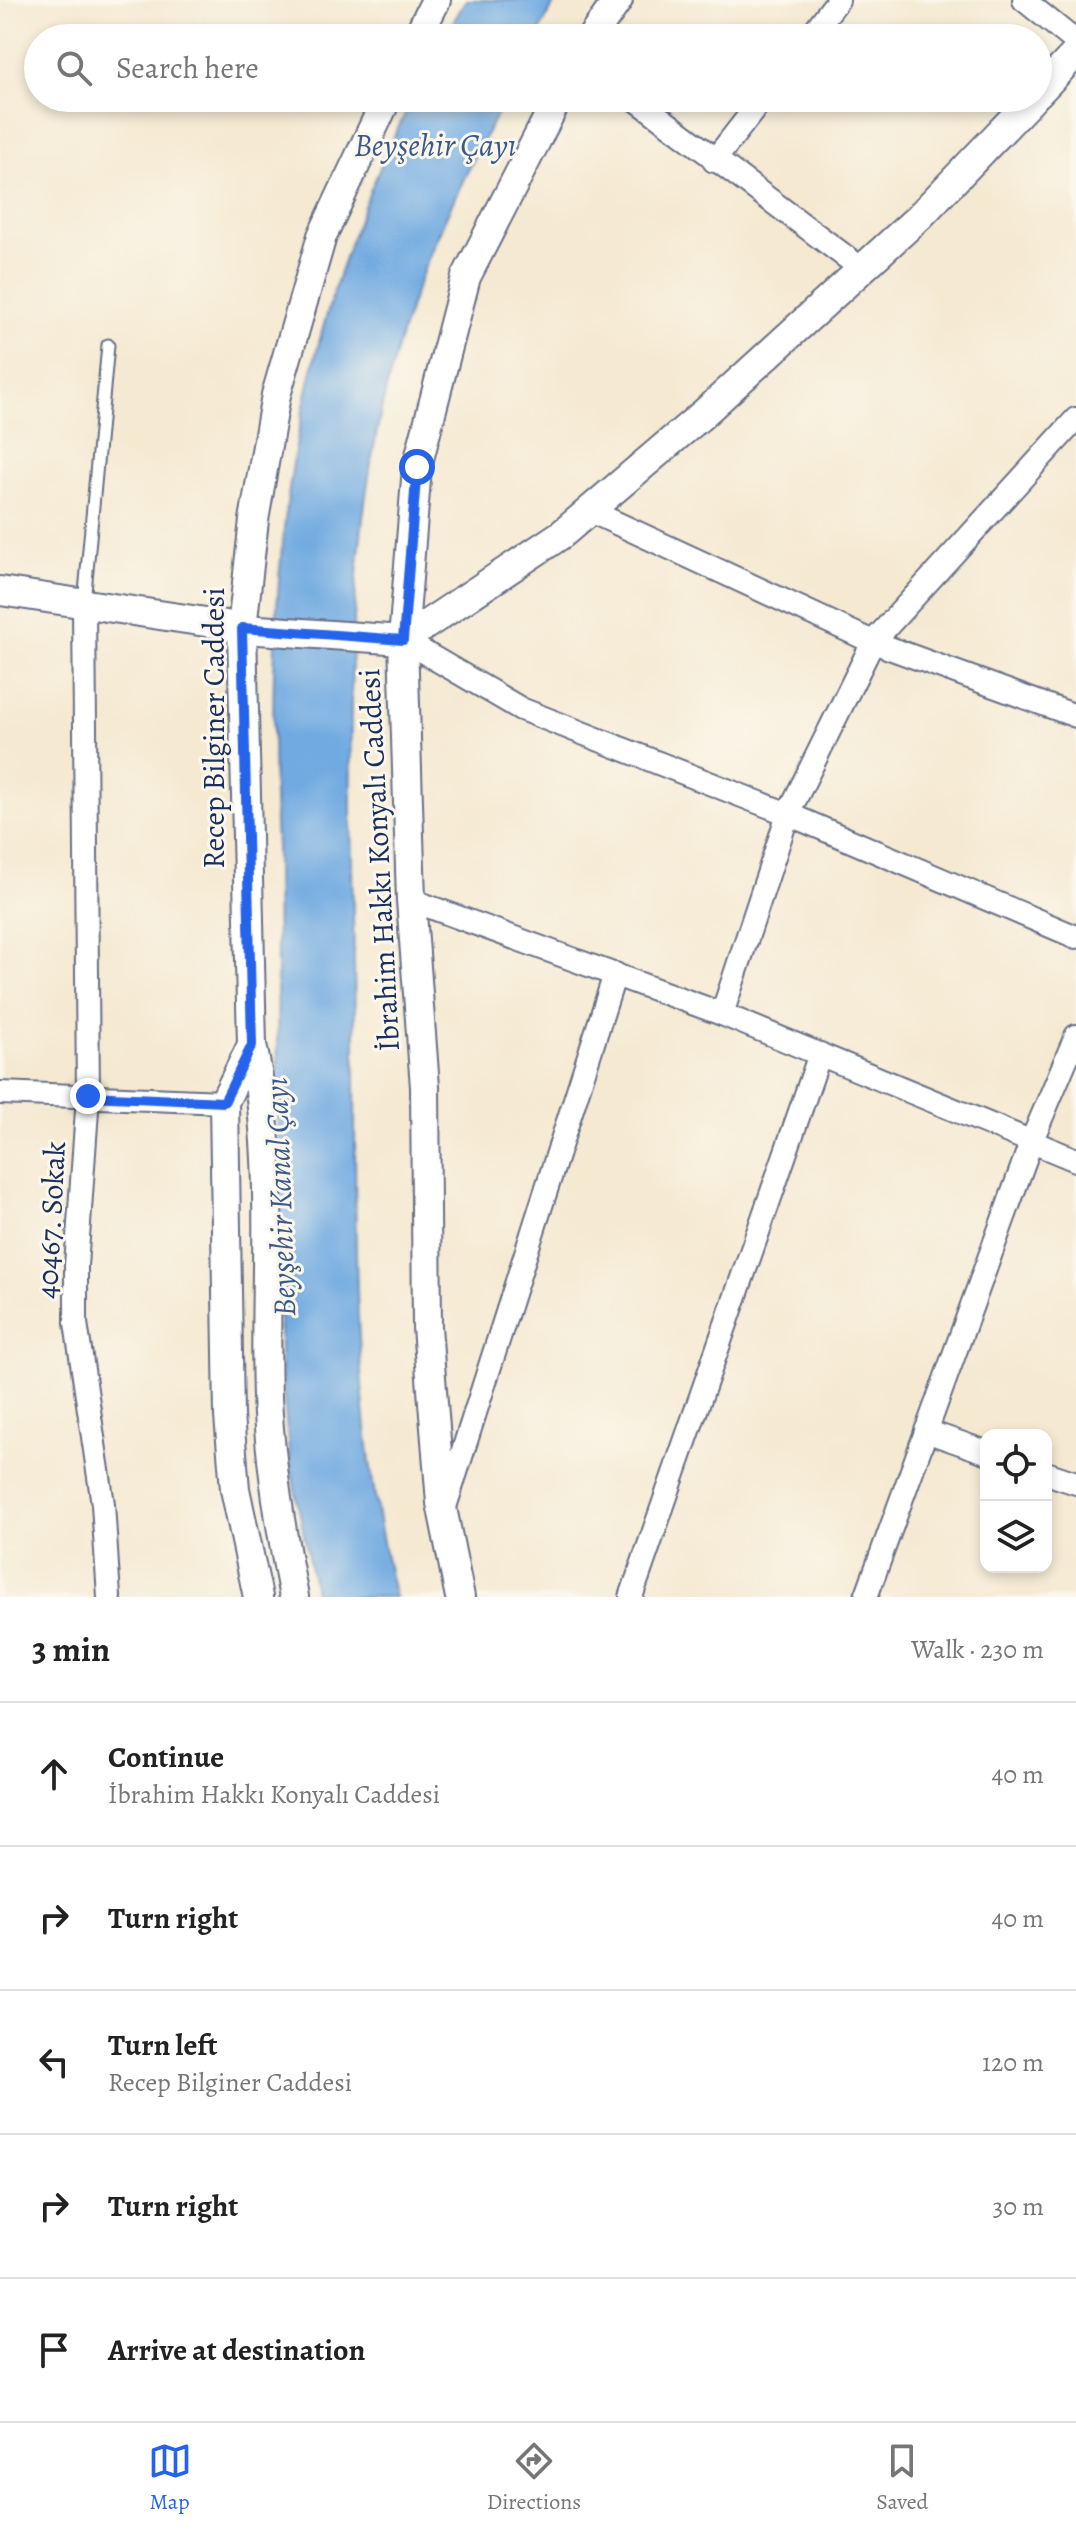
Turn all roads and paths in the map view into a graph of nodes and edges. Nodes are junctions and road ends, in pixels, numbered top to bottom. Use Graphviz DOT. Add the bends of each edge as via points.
graph roads {
  1 [pos="436,0"];
  2 [pos="618,0"];
  3 [pos="838,0"];
  4 [pos="1024,0"];
  5 [pos="424,24"];
  6 [pos="601,24"];
  7 [pos="820,24"];
  8 [pos="1076,42"];
  9 [pos="1076,53"];
  10 [pos="1052,78"];
  11 [pos="380,112"];
  12 [pos="551,112"];
  13 [pos="652,112"];
  14 [pos="752,112"];
  15 [pos="1020,112"];
  16 [pos="714,161"];
  17 [pos="862,269"];
  18 [pos="108,345"];
  19 [pos="1076,419"];
  20 [pos="588,510"];
  21 [pos="0,591"];
  22 [pos="84,604"];
  23 [pos="251,629"];
  24 [pos="403,640"];
  25 [pos="873,642"];
  26 [pos="1076,716"];
  27 [pos="788,814"];
  28 [pos="411,900"];
  29 [pos="1076,937"];
  30 [pos="615,974"];
  31 [pos="722,1014"];
  32 [pos="1076,1036"];
  33 [pos="252,1045"];
  34 [pos="820,1054"];
  35 [pos="0,1093"];
  36 [pos="88,1096"];
  37 [pos="224,1102"];
  38 [pos="1032,1140"];
  39 [pos="1076,1160"];
  40 [pos="926,1431"];
  41 [pos="980,1450"];
  42 [pos="1052,1475"];
  43 [pos="1076,1483"];
  44 [pos="442,1514"];
  45 [pos="109,1597"];
  46 [pos="258,1597"];
  47 [pos="294,1597"];
  48 [pos="460,1597"];
  49 [pos="631,1597"];
  50 [pos="866,1597"];
  1 -- 5 [label="street"];
  2 -- 6 [label="street"];
  3 -- 7 [label="street"];
  4 -- 8 [label="street"];
  9 -- 10 [label="street"];
  11 -- 23 [label="street, Recep Bilginer Caddesi" via="322,236 276,395 254,520"];
  12 -- 24 [label="street, İbrahim Hakkı Konyalı Caddesi" via="466,277 417,467"];
  13 -- 16 [label="street"];
  14 -- 16 [label="street"];
  15 -- 17 [label="street"];
  16 -- 17 [label="street"];
  17 -- 20 [label="street"];
  18 -- 22 [label="lane"];
  19 -- 25 [label="street"];
  20 -- 24 [label="street" via="562,534"];
  20 -- 25 [label="street"];
  21 -- 22 [label="street"];
  22 -- 23 [label="street"];
  22 -- 36 [label="street, 40467. Sokak"];
  23 -- 24 [label="street"];
  23 -- 33 [label="street, Recep Bilginer Caddesi"];
  24 -- 27 [label="street" via="521,709"];
  24 -- 28 [label="street, İbrahim Hakkı Konyalı Caddesi"];
  25 -- 26 [label="street"];
  25 -- 27 [label="street"];
  27 -- 29 [label="street"];
  27 -- 31 [label="street"];
  28 -- 30 [label="street"];
  28 -- 44 [label="street, İbrahim Hakkı Konyalı Caddesi" via="425,1087 427,1327"];
  30 -- 31 [label="street"];
  30 -- 44 [label="street"];
  31 -- 34 [label="street"];
  32 -- 38 [label="street"];
  33 -- 37 [label="street, Recep Bilginer Caddesi"];
  33 -- 47 [label="street, Recep Bilginer Caddesi" via="264,1100 267,1400"];
  34 -- 38 [label="street"];
  34 -- 49 [label="street"];
  35 -- 36 [label="street"];
  36 -- 37 [label="street"];
  36 -- 45 [label="street, 40467. Sokak" via="76,1323 103,1504"];
  37 -- 46 [label="street, Recep Bilginer Caddesi" via="229,1416 235,1489"];
  38 -- 39 [label="street"];
  38 -- 40 [label="street"];
  40 -- 41 [label="street"];
  40 -- 50 [label="street"];
  42 -- 43 [label="street"];
  44 -- 48 [label="street, İbrahim Hakkı Konyalı Caddesi"];
}
